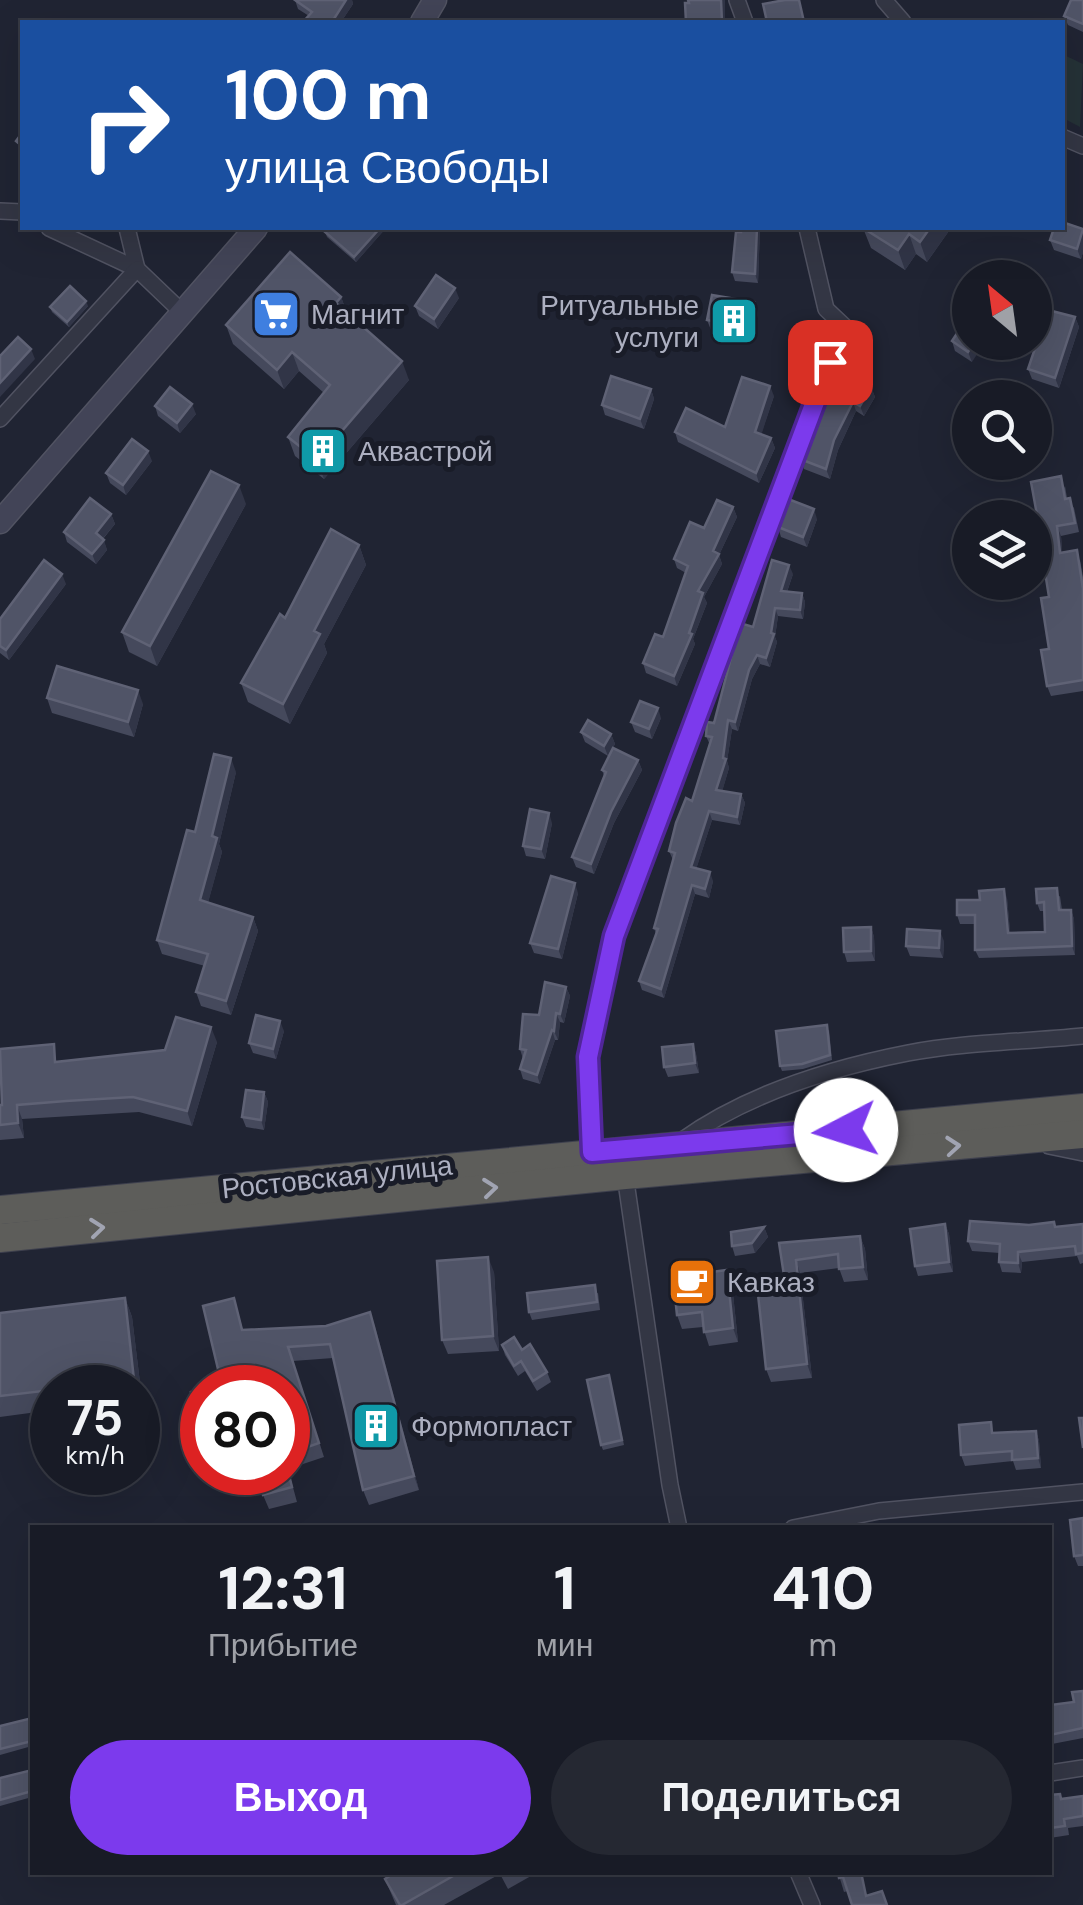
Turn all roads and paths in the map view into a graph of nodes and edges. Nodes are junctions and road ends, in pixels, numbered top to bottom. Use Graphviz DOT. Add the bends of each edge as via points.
graph roads {
  1 [pos="884,0"];
  2 [pos="901,20"];
  3 [pos="53,230"];
  4 [pos="127,230"];
  5 [pos="254,230"];
  6 [pos="807,230"];
  7 [pos="137,269"];
  8 [pos="183,313"];
  9 [pos="0,419"];
  10 [pos="0,522"];
  11 [pos="1083,1036"];
  12 [pos="1083,1108"];
  13 [pos="1083,1134"];
  14 [pos="1020,1140"];
  15 [pos="674,1145"];
  16 [pos="592,1152"];
  17 [pos="1083,1154"];
  18 [pos="625,1175"];
  19 [pos="0,1210"];
  20 [pos="0,1238"];
  21 [pos="1083,1492"];
  22 [pos="679,1525"];
  23 [pos="808,1525"];
  24 [pos="1083,1768"];
  25 [pos="1052,1773"];
  26 [pos="799,1875"];
  27 [pos="812,1905"];
  1 -- 2 [label="street"];
  3 -- 7 [label="street"];
  4 -- 7 [label="street"];
  5 -- 8 [label="main road"];
  6 -- 16 [label="street" via="826,309 844,326 614,936 588,1057"];
  7 -- 8 [label="street"];
  7 -- 9 [label="street"];
  8 -- 10 [label="main road"];
  11 -- 15 [label="street, Ростовская улица" via="910,1052 856,1066 764,1096"];
  12 -- 15 [label="highway, Ростовская улица"];
  13 -- 14 [label="highway, Ростовская улица"];
  14 -- 17 [label="street"];
  18 -- 14 [label="highway, Ростовская улица, one-way"];
  15 -- 16 [label="highway, Ростовская улица"];
  16 -- 19 [label="highway, Ростовская улица"];
  20 -- 18 [label="highway, Ростовская улица, one-way"];
  18 -- 22 [label="street"];
  21 -- 23 [label="street" via="879,1511"];
  24 -- 25 [label="street"];
  26 -- 27 [label="street"];
}
